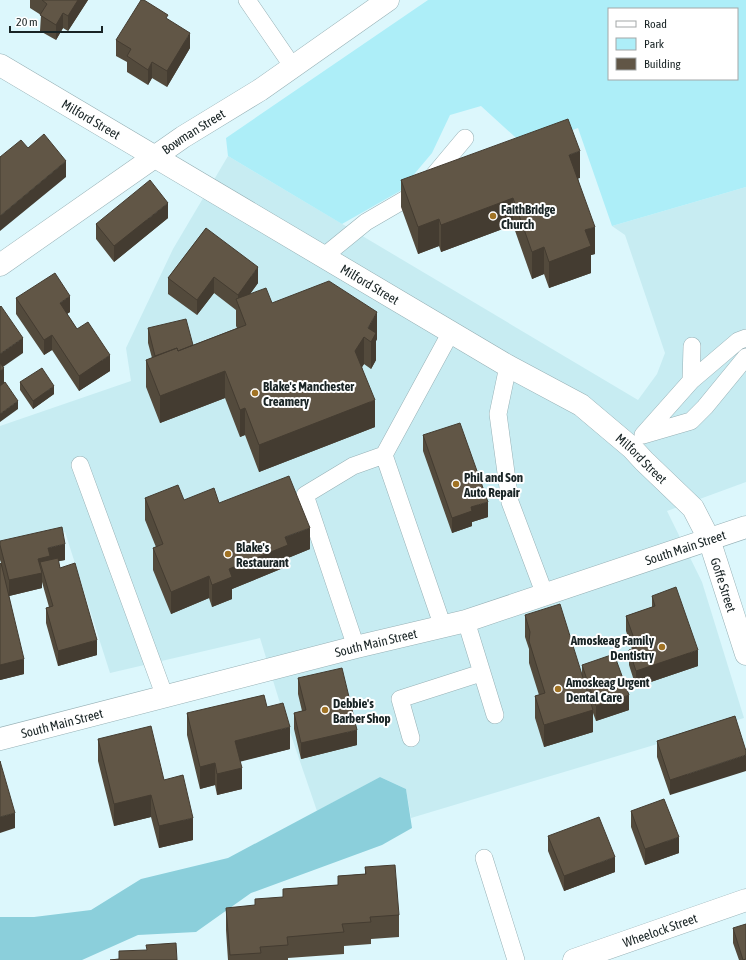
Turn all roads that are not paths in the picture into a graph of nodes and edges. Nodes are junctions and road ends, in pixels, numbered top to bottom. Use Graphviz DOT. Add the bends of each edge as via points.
graph roads {
  1 [pos="247,0"];
  2 [pos="388,0"];
  3 [pos="0,65"];
  4 [pos="293,67"];
  5 [pos="465,138"];
  6 [pos="155,158"];
  7 [pos="323,257"];
  8 [pos="0,265"];
  9 [pos="451,332"];
  10 [pos="746,338"];
  11 [pos="692,346"];
  12 [pos="746,357"];
  13 [pos="508,366"];
  14 [pos="691,381"];
  15 [pos="638,441"];
  16 [pos="384,455"];
  17 [pos="80,465"];
  18 [pos="746,528"];
  19 [pos="709,539"];
  20 [pos="544,595"];
  21 [pos="466,621"];
  22 [pos="443,627"];
  23 [pos="356,647"];
  24 [pos="746,654"];
  25 [pos="481,673"];
  26 [pos="165,697"];
  27 [pos="495,715"];
  28 [pos="411,738"];
  29 [pos="0,739"];
  30 [pos="484,858"];
  31 [pos="746,900"];
  32 [pos="516,960"];
  33 [pos="574,960"];
  1 -- 4 [label="lane"];
  2 -- 4 [label="street, Bowman Street"];
  3 -- 6 [label="street, Milford Street"];
  4 -- 6 [label="street, Bowman Street" via="183,137"];
  5 -- 7 [label="lane" via="429,181 409,197 366,222"];
  6 -- 7 [label="street, Milford Street"];
  6 -- 8 [label="street, Bowman Street"];
  7 -- 9 [label="street, Milford Street"];
  9 -- 13 [label="street, Milford Street"];
  9 -- 16 [label="lane"];
  10 -- 14 [label="lane" via="738,341"];
  11 -- 14 [label="lane"];
  12 -- 15 [label="lane" via="706,407 691,421"];
  13 -- 15 [label="street, Milford Street" via="581,405"];
  13 -- 20 [label="lane" via="498,414 510,502"];
  14 -- 15 [label="lane"];
  15 -- 19 [label="street, Milford Street" via="644,461 694,508"];
  16 -- 22 [label="lane"];
  16 -- 23 [label="lane" via="353,466 305,495"];
  17 -- 26 [label="lane"];
  18 -- 19 [label="street, South Main Street"];
  19 -- 20 [label="street, South Main Street"];
  19 -- 24 [label="street, Goffe Street"];
  20 -- 21 [label="street, South Main Street"];
  21 -- 22 [label="street, South Main Street"];
  21 -- 25 [label="lane"];
  22 -- 23 [label="street, South Main Street"];
  23 -- 26 [label="street, South Main Street"];
  25 -- 27 [label="lane"];
  25 -- 28 [label="lane" via="400,700"];
  26 -- 29 [label="street, South Main Street"];
  30 -- 32 [label="lane"];
  31 -- 33 [label="street, Wheelock Street"];
}
